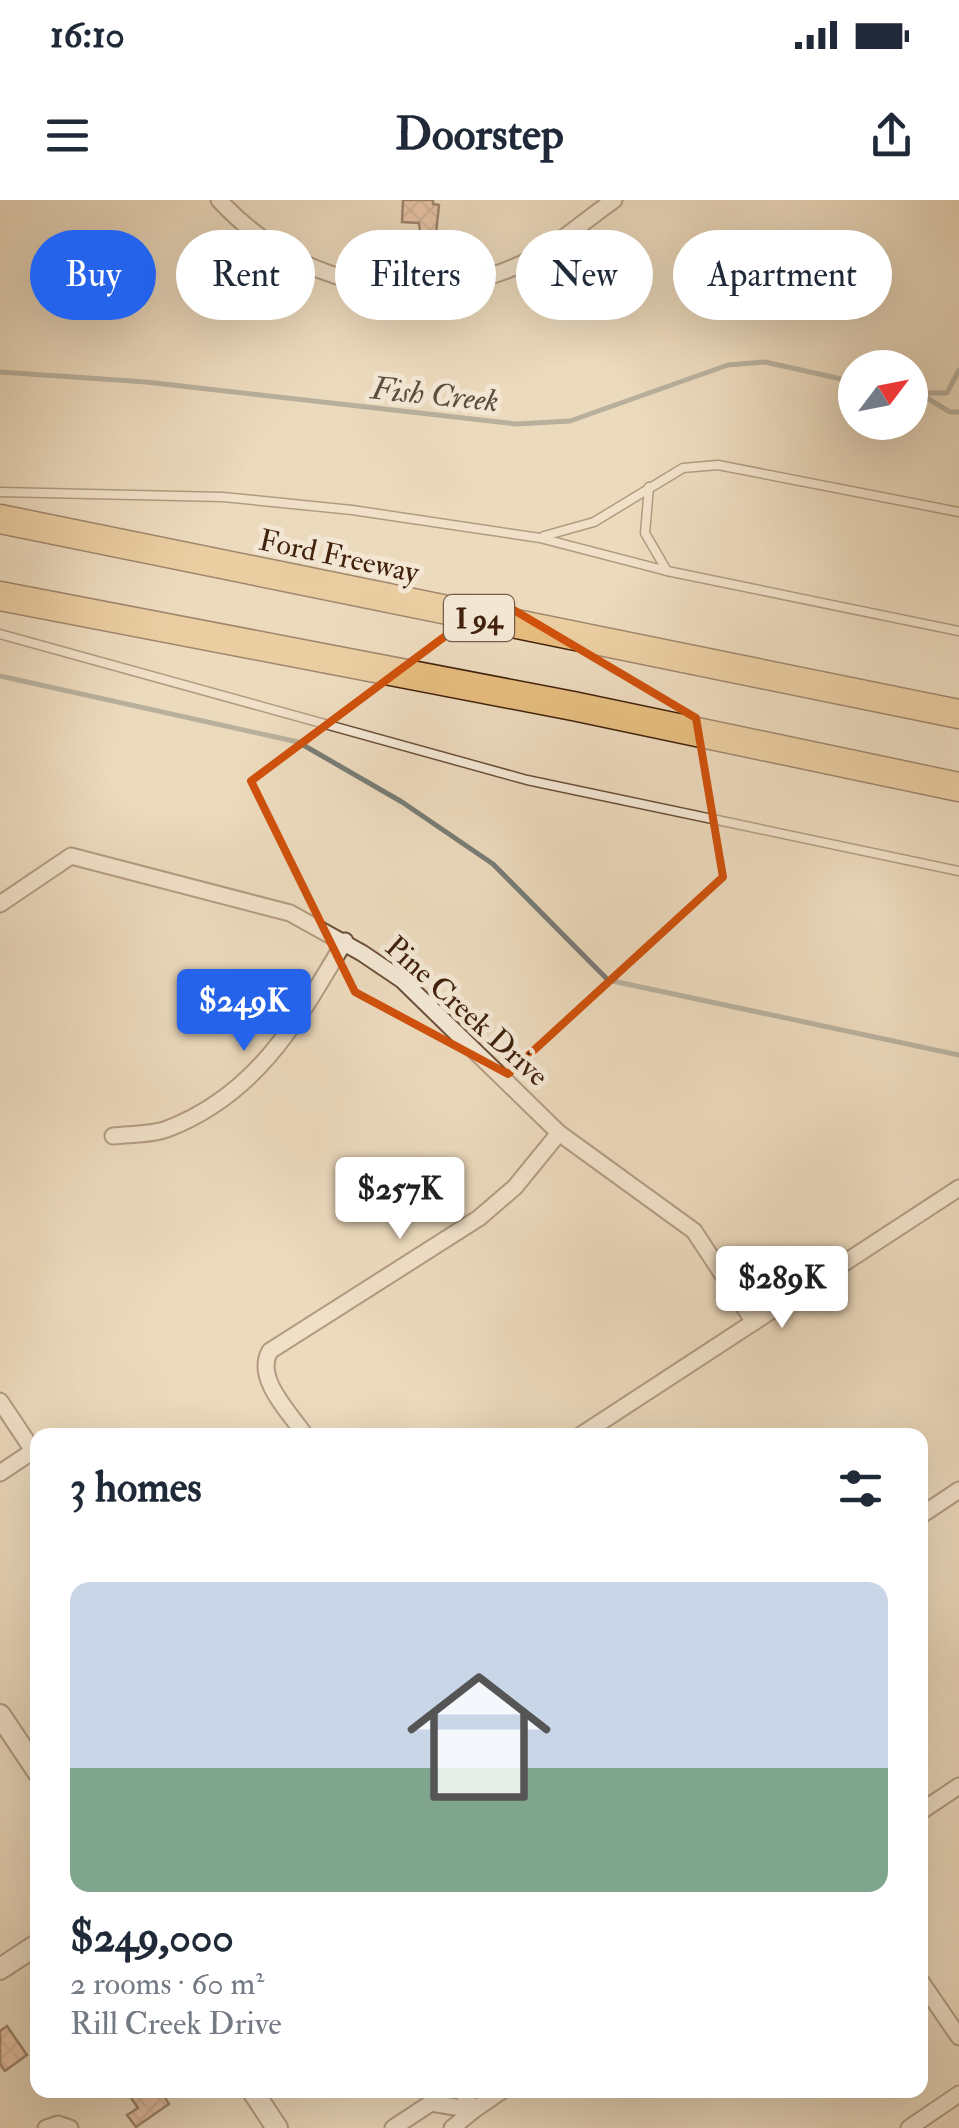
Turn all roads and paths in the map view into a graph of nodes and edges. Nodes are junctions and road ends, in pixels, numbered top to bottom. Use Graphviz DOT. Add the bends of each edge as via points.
graph roads {
  1 [pos="219,200"];
  2 [pos="614,200"];
  3 [pos="650,487"];
  4 [pos="0,492"];
  5 [pos="959,512"];
  6 [pos="0,519"];
  7 [pos="540,538"];
  8 [pos="668,571"];
  9 [pos="0,596"];
  10 [pos="959,631"];
  11 [pos="0,634"];
  12 [pos="959,714"];
  13 [pos="959,787"];
  14 [pos="959,871"];
  15 [pos="0,904"];
  16 [pos="345,942"];
  17 [pos="558,1132"];
  18 [pos="113,1136"];
  19 [pos="959,1188"];
  20 [pos="754,1322"];
  21 [pos="0,1402"];
  22 [pos="300,1428"];
  23 [pos="592,1428"];
  24 [pos="30,1447"];
  25 [pos="30,1458"];
  26 [pos="0,1473"];
  27 [pos="959,1490"];
  28 [pos="928,1511"];
  29 [pos="0,1716"];
  30 [pos="30,1760"];
  31 [pos="959,1786"];
  32 [pos="928,1807"];
  33 [pos="30,1949"];
  34 [pos="0,1969"];
  35 [pos="928,1992"];
  36 [pos="959,2037"];
  37 [pos="959,2094"];
  38 [pos="257,2098"];
  39 [pos="466,2098"];
  40 [pos="491,2098"];
  41 [pos="474,2110"];
  42 [pos="67,2126"];
  43 [pos="46,2128"];
  44 [pos="277,2128"];
  45 [pos="393,2128"];
  46 [pos="452,2128"];
  47 [pos="909,2128"];
  1 -- 2 [label="street" via="281,254 363,287 420,288 478,280 522,264"];
  3 -- 5 [label="lane" via="683,468 718,466"];
  3 -- 7 [label="lane" via="594,522"];
  3 -- 8 [label="lane" via="645,533"];
  4 -- 7 [label="lane" via="223,497"];
  6 -- 12 [label="highway, Ford Freeway / I 94"];
  7 -- 8 [label="lane"];
  8 -- 10 [label="lane"];
  9 -- 13 [label="highway, I 94"];
  11 -- 14 [label="lane" via="527,780"];
  15 -- 16 [label="street, Pine Creek Drive" via="71,856 290,914"];
  16 -- 17 [label="street, Pine Creek Drive" via="402,980"];
  16 -- 18 [label="street" via="289,1036 258,1073 165,1130"];
  17 -- 20 [label="street, Pine Creek Drive" via="694,1232"];
  17 -- 22 [label="street" via="492,1207 270,1351 266,1377"];
  19 -- 20 [label="street"];
  20 -- 23 [label="street"];
  21 -- 24 [label="street"];
  25 -- 26 [label="street"];
  27 -- 28 [label="street"];
  29 -- 30 [label="street"];
  31 -- 32 [label="street"];
  33 -- 34 [label="street"];
  35 -- 36 [label="street"];
  37 -- 47 [label="street"];
  38 -- 44 [label="street"];
  39 -- 41 [label="street"];
  40 -- 41 [label="street"];
  41 -- 45 [label="street" via="431,2104"];
  41 -- 46 [label="street"];
  42 -- 43 [label="street"];
}
